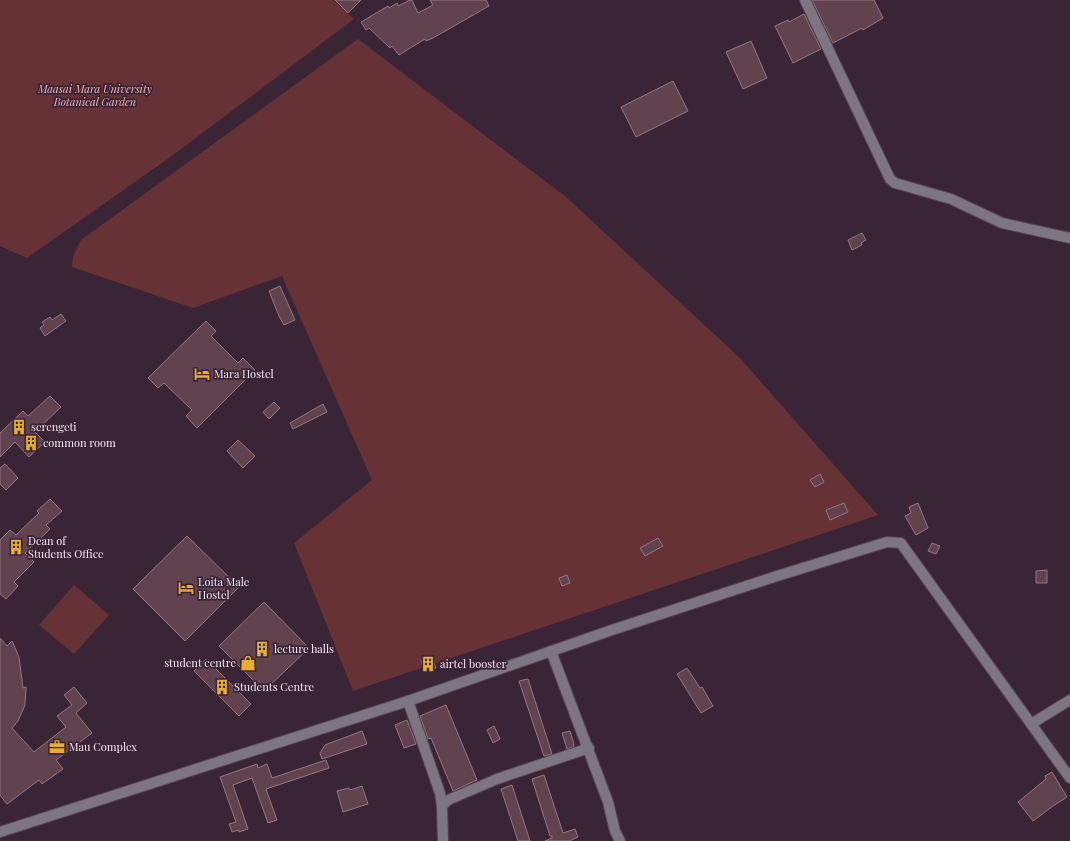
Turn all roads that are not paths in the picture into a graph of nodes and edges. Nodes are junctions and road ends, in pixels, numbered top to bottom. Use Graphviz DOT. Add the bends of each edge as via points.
graph roads {
  1 [pos="805,0"];
  2 [pos="1070,238"];
  3 [pos="552,651"];
  4 [pos="1070,700"];
  5 [pos="408,701"];
  6 [pos="1031,724"];
  7 [pos="589,748"];
  8 [pos="1070,778"];
  9 [pos="442,806"];
  10 [pos="0,832"];
  11 [pos="443,841"];
  12 [pos="620,841"];
  1 -- 2 [label="street" via="890,179 895,183 951,199 1002,223"];
  3 -- 5 [label="street"];
  3 -- 6 [label="street" via="874,545 887,542 901,543"];
  3 -- 7 [label="street"];
  4 -- 6 [label="street"];
  5 -- 9 [label="street" via="440,793"];
  5 -- 10 [label="street"];
  6 -- 8 [label="street"];
  7 -- 9 [label="street" via="497,779 448,800"];
  7 -- 12 [label="street"];
  9 -- 11 [label="street"];
}
